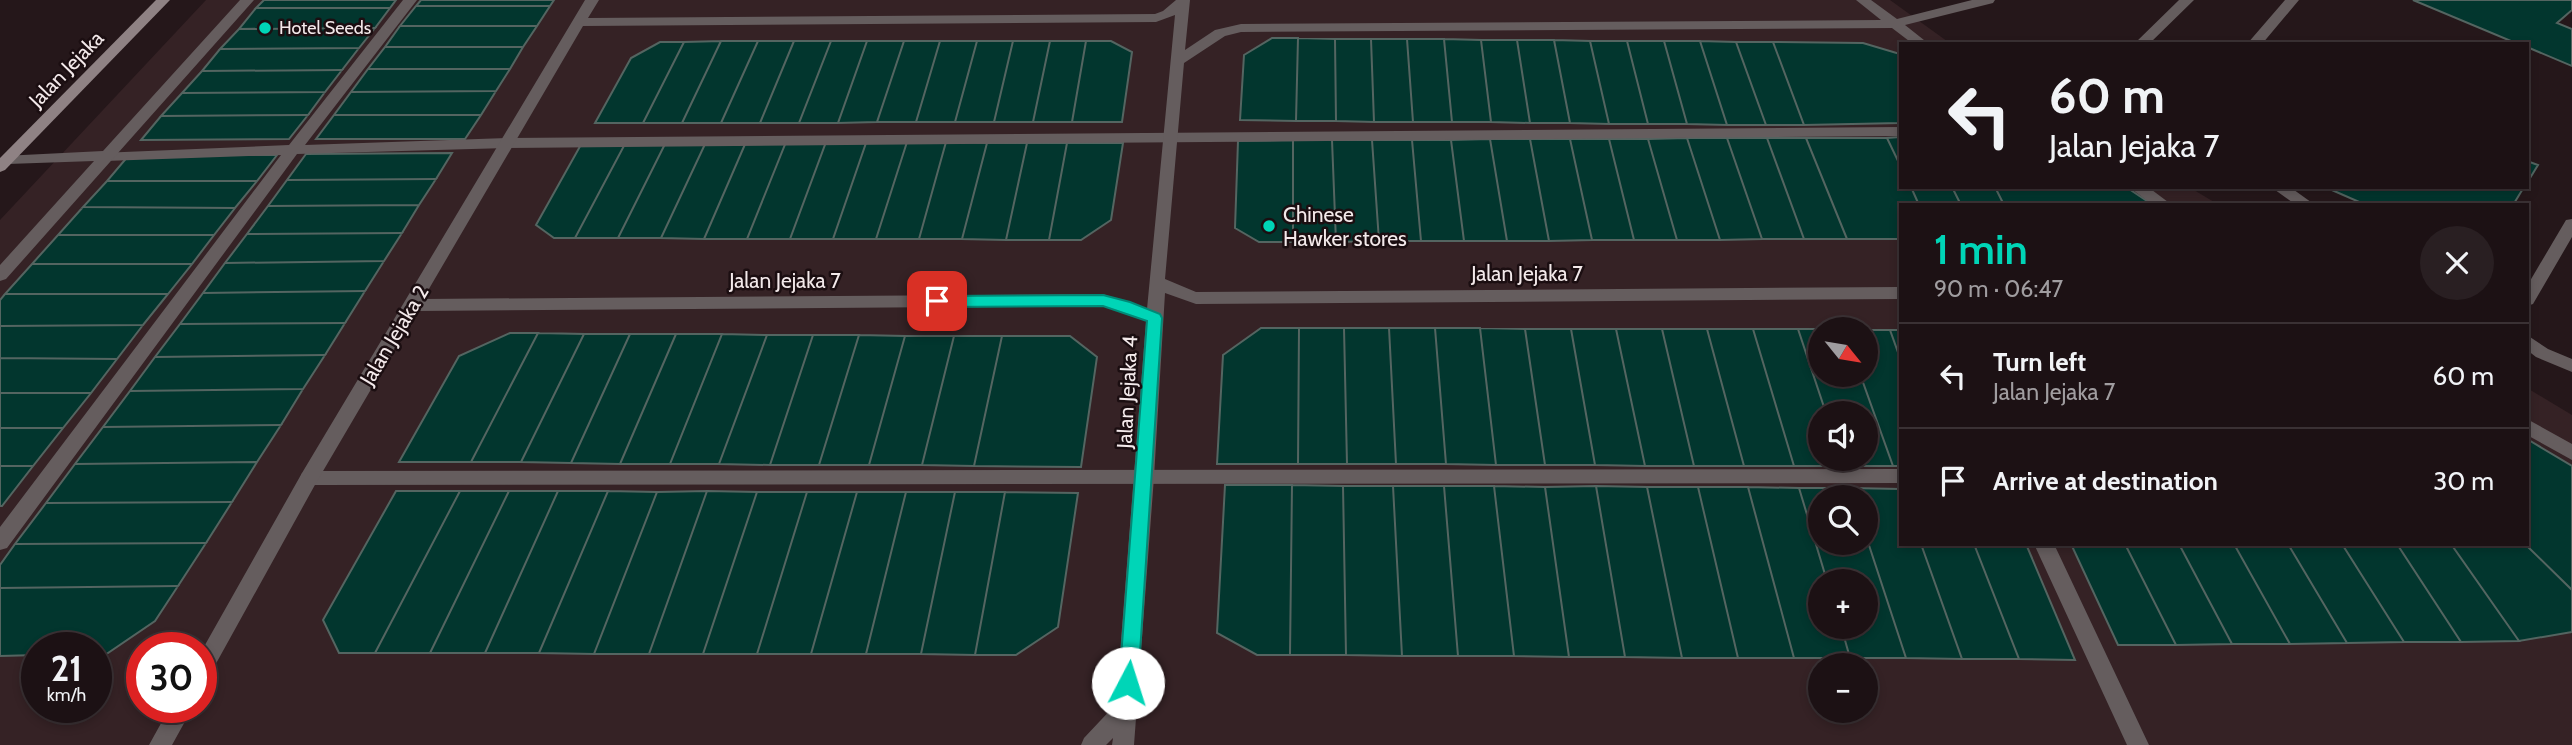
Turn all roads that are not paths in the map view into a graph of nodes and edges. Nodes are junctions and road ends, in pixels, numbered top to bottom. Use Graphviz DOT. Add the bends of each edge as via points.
graph roads {
  1 [pos="163,0"];
  2 [pos="247,0"];
  3 [pos="411,0"];
  4 [pos="592,0"];
  5 [pos="1863,0"];
  6 [pos="1989,0"];
  7 [pos="2187,0"];
  8 [pos="2292,0"];
  9 [pos="1183,2"];
  10 [pos="579,22"];
  11 [pos="1894,24"];
  12 [pos="1919,42"];
  13 [pos="2142,42"];
  14 [pos="2256,42"];
  15 [pos="1178,61"];
  16 [pos="1899,132"];
  17 [pos="1171,137"];
  18 [pos="507,143"];
  19 [pos="293,150"];
  20 [pos="104,156"];
  21 [pos="4,163"];
  22 [pos="2140,189"];
  23 [pos="2282,189"];
  24 [pos="2161,203"];
  25 [pos="2303,203"];
  26 [pos="2572,224"];
  27 [pos="0,275"];
  28 [pos="1157,282"];
  29 [pos="1899,293"];
  30 [pos="2529,297"];
  31 [pos="412,305"];
  32 [pos="1154,318"];
  33 [pos="2529,343"];
  34 [pos="2572,366"];
  35 [pos="2529,427"];
  36 [pos="2572,453"];
  37 [pos="1899,476"];
  38 [pos="1145,477"];
  39 [pos="309,478"];
  40 [pos="0,542"];
  41 [pos="2045,546"];
  42 [pos="217,642"];
  43 [pos="1126,708"];
  44 [pos="172,723"];
  45 [pos="160,745"];
  46 [pos="1092,745"];
  47 [pos="1123,745"];
  48 [pos="2138,745"];
  1 -- 21 [label="street, Jalan Jejaka"];
  2 -- 20 [label="street"];
  3 -- 19 [label="street"];
  4 -- 10 [label="street, Jalan Jejaka 2"];
  5 -- 11 [label="street"];
  6 -- 11 [label="street"];
  7 -- 13 [label="street"];
  8 -- 14 [label="street"];
  9 -- 10 [label="street" via="1168,15 1156,18"];
  9 -- 15 [label="street, Jalan Jejaka 4"];
  10 -- 18 [label="street, Jalan Jejaka 2"];
  11 -- 12 [label="street"];
  11 -- 15 [label="street" via="1241,28 1220,33"];
  15 -- 17 [label="street, Jalan Jejaka 4"];
  16 -- 17 [label="street"];
  17 -- 18 [label="street"];
  17 -- 28 [label="street, Jalan Jejaka 4"];
  18 -- 19 [label="street"];
  18 -- 31 [label="street, Jalan Jejaka 2"];
  19 -- 20 [label="street"];
  19 -- 40 [label="street"];
  20 -- 21 [label="street"];
  20 -- 27 [label="street"];
  22 -- 24 [label="street"];
  23 -- 25 [label="street"];
  26 -- 30 [label="street"];
  28 -- 29 [label="street, Jalan Jejaka 7" via="1196,298"];
  28 -- 32 [label="street, Jalan Jejaka 4"];
  31 -- 32 [label="street, Jalan Jejaka 7" via="1103,300"];
  31 -- 39 [label="street, Jalan Jejaka 2"];
  32 -- 38 [label="street, Jalan Jejaka 4"];
  33 -- 34 [label="street"];
  35 -- 36 [label="street"];
  37 -- 38 [label="street"];
  38 -- 39 [label="street"];
  38 -- 43 [label="street, Jalan Jejaka 4"];
  39 -- 42 [label="street, Jalan Jejaka 2"];
  41 -- 48 [label="street"];
  43 -- 46 [label="street"];
  43 -- 47 [label="street, Jalan Jejaka 4"];
  44 -- 45 [label="street"];
}
